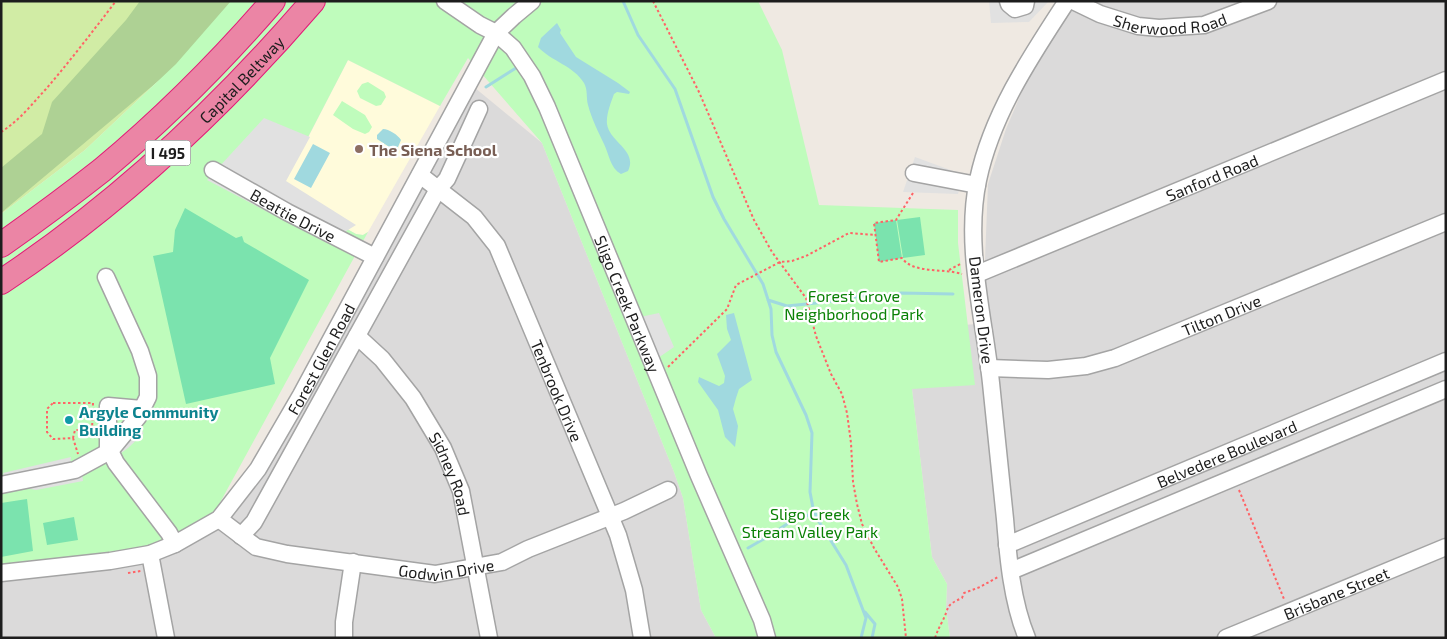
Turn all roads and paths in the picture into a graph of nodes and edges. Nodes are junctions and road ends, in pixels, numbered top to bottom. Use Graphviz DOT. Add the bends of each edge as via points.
graph roads {
  1 [pos="116,1"];
  2 [pos="273,1"];
  3 [pos="313,1"];
  4 [pos="446,1"];
  5 [pos="532,1"];
  6 [pos="652,1"];
  7 [pos="1008,1"];
  8 [pos="1026,1"];
  9 [pos="1268,1"];
  10 [pos="1066,2"];
  11 [pos="496,33"];
  12 [pos="1446,80"];
  13 [pos="479,109"];
  14 [pos="1,132"];
  15 [pos="213,170"];
  16 [pos="914,173"];
  17 [pos="420,175"];
  18 [pos="977,185"];
  19 [pos="438,189"];
  20 [pos="912,193"];
  21 [pos="1446,222"];
  22 [pos="876,235"];
  23 [pos="1,245"];
  24 [pos="375,257"];
  25 [pos="780,262"];
  26 [pos="949,270"];
  27 [pos="970,271"];
  28 [pos="106,277"];
  29 [pos="1,282"];
  30 [pos="356,336"];
  31 [pos="1446,361"];
  32 [pos="990,368"];
  33 [pos="665,370"];
  34 [pos="1446,389"];
  35 [pos="93,403"];
  36 [pos="142,409"];
  37 [pos="110,451"];
  38 [pos="1234,478"];
  39 [pos="1,485"];
  40 [pos="668,490"];
  41 [pos="610,515"];
  42 [pos="219,519"];
  43 [pos="241,536"];
  44 [pos="175,544"];
  45 [pos="1007,544"];
  46 [pos="1446,547"];
  47 [pos="150,554"];
  48 [pos="353,562"];
  49 [pos="476,567"];
  50 [pos="1,572"];
  51 [pos="1006,573"];
  52 [pos="1285,601"];
  53 [pos="166,638"];
  54 [pos="344,638"];
  55 [pos="489,638"];
  56 [pos="642,638"];
  57 [pos="767,638"];
  58 [pos="906,638"];
  59 [pos="935,638"];
  60 [pos="1027,638"];
  61 [pos="1226,638"];
  1 -- 14 [label="path" via="54,80 20,117"];
  2 -- 23 [label="highway, Capital Beltway / I 495" via="208,72 122,151"];
  3 -- 29 [label="highway, Capital Beltway / I 495" via="228,96 169,152 69,234"];
  4 -- 11 [label="street, Sligo Creek Parkway"];
  5 -- 11 [label="street, Forest Glen Road"];
  6 -- 25 [label="path" via="699,92 754,220"];
  7 -- 8 [label="street" via="1015,9 1025,6"];
  9 -- 10 [label="street, Sherwood Road" via="1204,25 1159,28 1138,26"];
  10 -- 18 [label="street, Dameron Drive" via="1017,79 991,138"];
  11 -- 17 [label="street, Forest Glen Road"];
  11 -- 57 [label="street, Sligo Creek Parkway" via="513,48 547,106"];
  12 -- 27 [label="street, Sanford Road"];
  13 -- 19 [label="street, Forest Glen Road" via="447,180"];
  15 -- 24 [label="street, Beattie Drive"];
  16 -- 18 [label="street"];
  17 -- 19 [label="street, Tenbrook Drive"];
  17 -- 24 [label="street, Forest Glen Road"];
  18 -- 27 [label="street, Dameron Drive"];
  19 -- 30 [label="street, Forest Glen Road"];
  19 -- 41 [label="street, Tenbrook Drive" via="474,217 497,246"];
  20 -- 22 [label="path" via="896,220 874,223"];
  21 -- 32 [label="street, Tilton Drive" via="1115,358 1086,366 1048,370"];
  22 -- 25 [label="path" via="849,233 806,256"];
  22 -- 26 [label="path" via="880,262 902,258 907,266"];
  24 -- 42 [label="street, Forest Glen Road" via="258,469"];
  25 -- 33 [label="path" via="736,285 727,309"];
  25 -- 58 [label="path" via="806,298 816,336 842,394 851,443 856,504 874,548 898,587"];
  26 -- 27 [label="path"];
  26 -- 27 [label="path"];
  27 -- 32 [label="street, Dameron Drive"];
  28 -- 36 [label="street" via="148,376 148,397"];
  30 -- 43 [label="street, Forest Glen Road" via="254,522"];
  30 -- 49 [label="street, Sidney Road" via="382,359 413,398 443,448 460,491"];
  31 -- 45 [label="street, Belvedere Boulevard"];
  32 -- 45 [label="street, Dameron Drive"];
  34 -- 38 [label="street, Belvedere Boulevard"];
  35 -- 35 [label="path" via="92,430 75,430 73,438 53,438 47,432 47,409 53,403"];
  36 -- 37 [label="street"];
  36 -- 37 [label="street" via="108,406"];
  37 -- 39 [label="street" via="75,470"];
  37 -- 44 [label="street"];
  38 -- 51 [label="street, Belvedere Boulevard"];
  38 -- 52 [label="path"];
  40 -- 41 [label="street, Godwin Drive"];
  41 -- 49 [label="street, Godwin Drive" via="502,562"];
  41 -- 56 [label="street, Tenbrook Drive" via="634,590"];
  42 -- 43 [label="street, Godwin Drive"];
  42 -- 44 [label="street, Forest Glen Road"];
  43 -- 48 [label="street, Godwin Drive" via="256,547"];
  44 -- 47 [label="street, Forest Glen Road"];
  45 -- 51 [label="street, Dameron Drive"];
  46 -- 61 [label="street, Brisbane Street"];
  47 -- 50 [label="street, Forest Glen Road"];
  47 -- 53 [label="street"];
  48 -- 49 [label="street, Godwin Drive" via="435,574"];
  48 -- 54 [label="street"];
  49 -- 55 [label="street, Sidney Road"];
  51 -- 59 [label="path" via="952,602 946,608"];
  51 -- 60 [label="street, Dameron Drive"];
}
